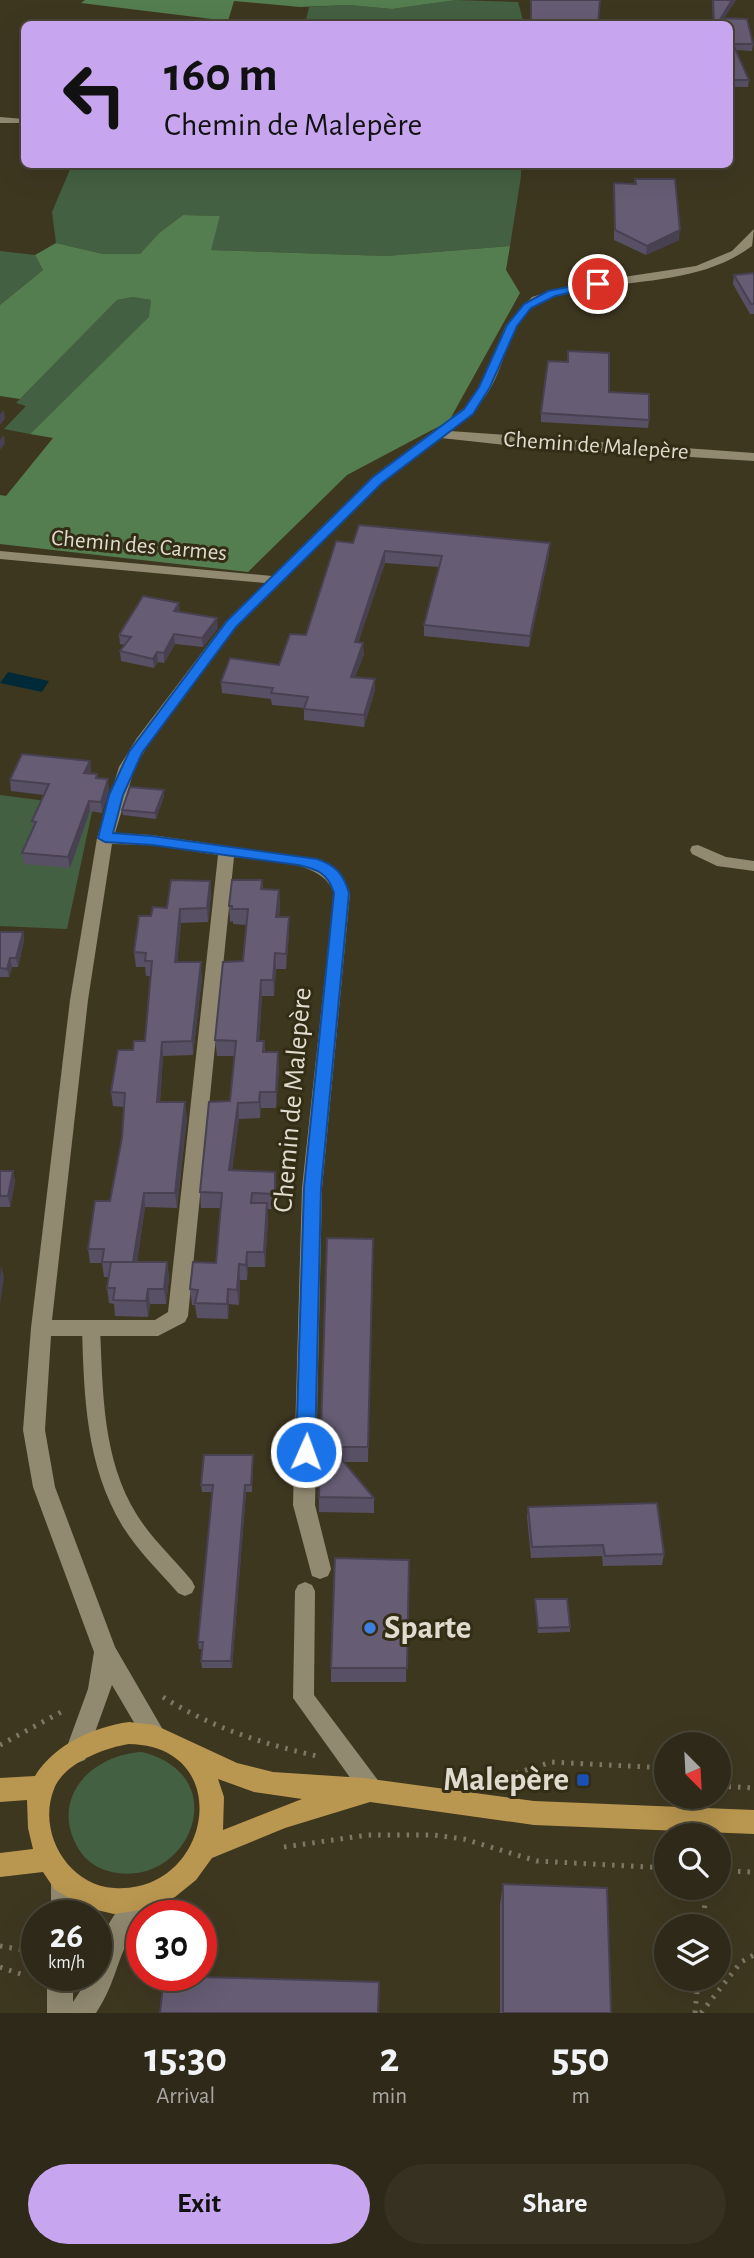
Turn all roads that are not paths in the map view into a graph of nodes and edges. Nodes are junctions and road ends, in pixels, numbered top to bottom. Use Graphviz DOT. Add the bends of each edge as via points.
graph roads {
  1 [pos="21,118"];
  2 [pos="0,120"];
  3 [pos="754,232"];
  4 [pos="438,434"];
  5 [pos="754,457"];
  6 [pos="0,555"];
  7 [pos="274,581"];
  8 [pos="105,838"];
  9 [pos="227,850"];
  10 [pos="698,850"];
  11 [pos="754,866"];
  12 [pos="41,1328"];
  13 [pos="91,1328"];
  14 [pos="320,1569"];
  15 [pos="185,1587"];
  16 [pos="305,1591"];
  17 [pos="105,1652"];
  18 [pos="154,1735"];
  19 [pos="77,1752"];
  20 [pos="188,1753"];
  21 [pos="43,1787"];
  22 [pos="0,1790"];
  23 [pos="372,1790"];
  24 [pos="754,1822"];
  25 [pos="203,1850"];
  26 [pos="47,1859"];
  27 [pos="0,1865"];
  28 [pos="63,1881"];
  29 [pos="64,1900"];
  30 [pos="142,1900"];
  31 [pos="126,1901"];
  32 [pos="126,1919"];
  33 [pos="60,1991"];
  34 [pos="61,2013"];
  35 [pos="81,2013"];
  1 -- 2 [label="street"];
  3 -- 4 [label="street, Chemin de Malepère" via="736,253 699,270 571,288 536,299 512,325 475,404"];
  4 -- 5 [label="street, Chemin de Malepère"];
  4 -- 7 [label="street, Chemin de Malepère" via="377,480"];
  6 -- 7 [label="street, Chemin des Carmes"];
  7 -- 8 [label="street, Chemin de Malepère" via="231,624 145,737 120,786"];
  8 -- 9 [label="street, Chemin de Malepère"];
  8 -- 12 [label="street, Chemin de Malepère" via="79,1000"];
  9 -- 13 [label="street" via="178,1316 158,1328"];
  9 -- 14 [label="street, Chemin de Malepère" via="317,864 338,879 342,893 312,1188 304,1505"];
  10 -- 11 [label="street" via="723,862"];
  12 -- 13 [label="street"];
  12 -- 17 [label="street, Chemin de Malepère" via="34,1430 44,1487"];
  13 -- 15 [label="lane" via="101,1459 130,1520"];
  16 -- 23 [label="lane" via="303,1698"];
  17 -- 18 [label="street, Chemin de Malepère"];
  17 -- 19 [label="street, Chemin de Malepère" via="100,1689"];
  18 -- 19 [label="main road" via="128,1733 101,1739"];
  18 -- 20 [label="main road"];
  19 -- 21 [label="main road" via="49,1774"];
  20 -- 23 [label="main road" via="244,1778 290,1786"];
  20 -- 25 [label="main road" via="204,1773 212,1797 212,1824"];
  21 -- 22 [label="main road"];
  21 -- 26 [label="main road" via="38,1823"];
  23 -- 24 [label="main road" via="502,1810"];
  23 -- 25 [label="main road" via="284,1816"];
  25 -- 30 [label="main road" via="187,1872"];
  26 -- 27 [label="main road"];
  26 -- 28 [label="main road"];
  28 -- 29 [label="street"];
  28 -- 31 [label="main road" via="85,1895"];
  32 -- 35 [label="street" via="106,1960 101,1983"];
  33 -- 34 [label="street"];
}
